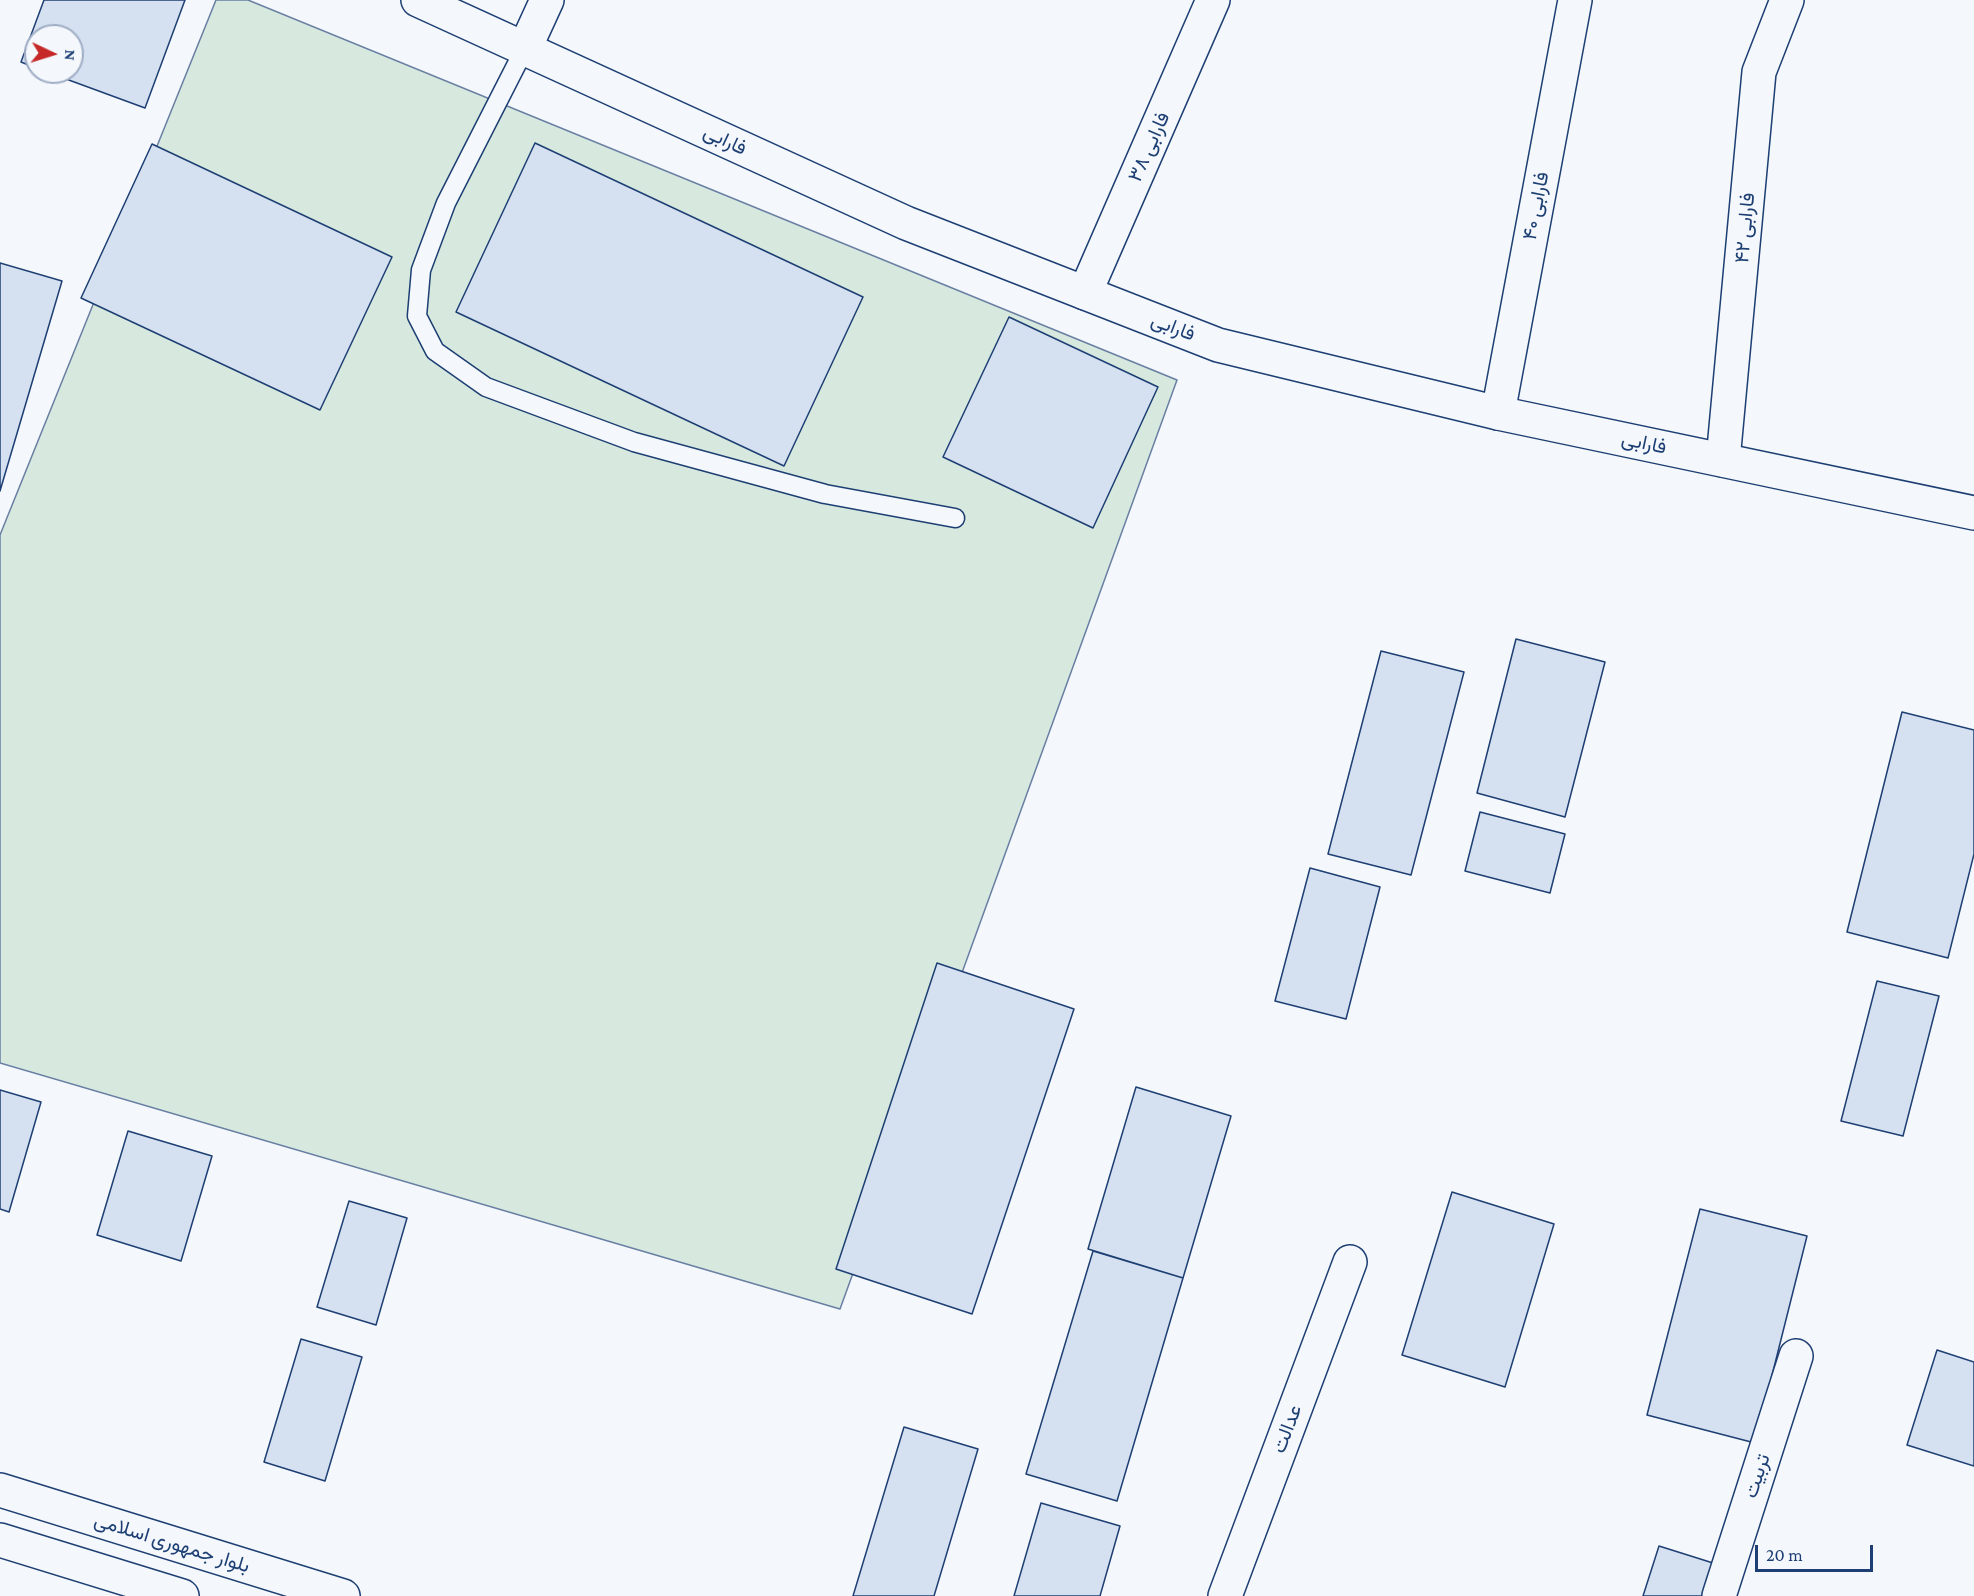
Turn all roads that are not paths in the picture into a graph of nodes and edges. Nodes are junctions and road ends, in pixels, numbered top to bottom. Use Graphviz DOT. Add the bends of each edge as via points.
graph roads {
  1 [pos="418,0"];
  2 [pos="547,0"];
  3 [pos="1213,0"];
  4 [pos="1575,0"];
  5 [pos="1787,0"];
  6 [pos="525,48"];
  7 [pos="1085,293"];
  8 [pos="1497,413"];
  9 [pos="1723,460"];
  10 [pos="1974,513"];
  11 [pos="955,518"];
  12 [pos="1350,1262"];
  13 [pos="1796,1356"];
  14 [pos="0,1490"];
  15 [pos="0,1540"];
  16 [pos="182,1596"];
  17 [pos="343,1596"];
  18 [pos="1225,1596"];
  19 [pos="1719,1596"];
  1 -- 6 [label="street, فارابی"];
  2 -- 6 [label="street"];
  3 -- 7 [label="street, فارابی ۳۸"];
  4 -- 8 [label="street, فارابی ۴۰"];
  5 -- 9 [label="street, فارابی ۴۲" via="1759,72"];
  6 -- 7 [label="street, فارابی" via="906,223"];
  6 -- 11 [label="lane" via="446,203 421,270 417,316 435,351 486,387 634,442 825,494"];
  7 -- 8 [label="street, فارابی" via="1218,345"];
  8 -- 9 [label="street, فارابی"];
  9 -- 10 [label="street, فارابی"];
  12 -- 18 [label="street, عدالت"];
  13 -- 19 [label="street, تربیت"];
  14 -- 17 [label="street, بلوار جمهوری اسلامی"];
  15 -- 16 [label="street"];
}
